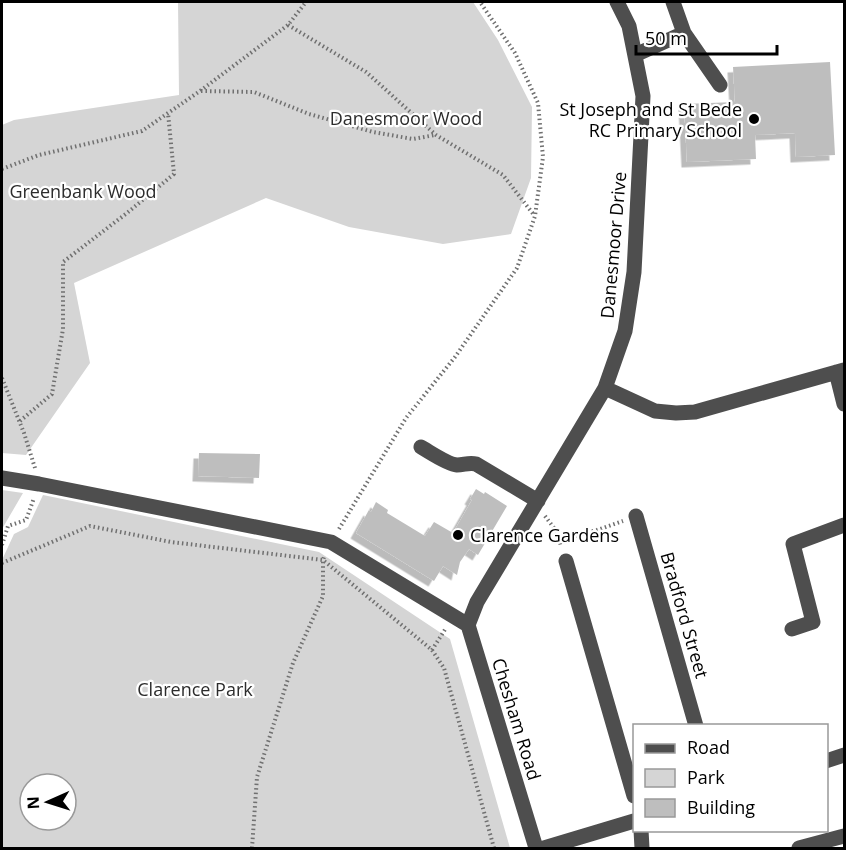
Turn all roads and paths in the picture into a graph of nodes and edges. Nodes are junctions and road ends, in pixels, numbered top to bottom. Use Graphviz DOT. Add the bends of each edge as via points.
graph roads {
  1 [pos="306,2"];
  2 [pos="480,2"];
  3 [pos="617,2"];
  4 [pos="673,2"];
  5 [pos="288,25"];
  6 [pos="684,33"];
  7 [pos="635,55"];
  8 [pos="720,85"];
  9 [pos="200,91"];
  10 [pos="168,113"];
  11 [pos="436,135"];
  12 [pos="2,169"];
  13 [pos="535,216"];
  14 [pos="840,371"];
  15 [pos="2,378"];
  16 [pos="605,388"];
  17 [pos="844,404"];
  18 [pos="20,421"];
  19 [pos="421,447"];
  20 [pos="2,478"];
  21 [pos="39,484"];
  22 [pos="537,503"];
  23 [pos="636,516"];
  24 [pos="844,525"];
  25 [pos="557,532"];
  26 [pos="331,542"];
  27 [pos="2,545"];
  28 [pos="323,560"];
  29 [pos="566,561"];
  30 [pos="2,563"];
  31 [pos="453,615"];
  32 [pos="468,625"];
  33 [pos="792,629"];
  34 [pos="432,651"];
  35 [pos="695,724"];
  36 [pos="844,756"];
  37 [pos="828,760"];
  38 [pos="633,793"];
  39 [pos="633,821"];
  40 [pos="641,832"];
  41 [pos="844,836"];
  42 [pos="252,849"];
  43 [pos="494,849"];
  44 [pos="536,849"];
  45 [pos="544,849"];
  46 [pos="642,849"];
  47 [pos="799,849"];
  1 -- 5 [label="path"];
  2 -- 13 [label="path" via="515,52 538,103 543,157"];
  3 -- 7 [label="street, Danesmoor Drive" via="630,26"];
  4 -- 6 [label="street"];
  5 -- 9 [label="path"];
  5 -- 11 [label="path" via="366,72"];
  6 -- 7 [label="street"];
  6 -- 8 [label="street"];
  7 -- 16 [label="street, Danesmoor Drive" via="643,96 634,272 625,331"];
  9 -- 10 [label="path"];
  9 -- 11 [label="path" via="254,92 309,114 373,132 413,139"];
  10 -- 12 [label="path" via="142,130 39,155"];
  10 -- 18 [label="path" via="174,174 63,262 63,329 52,394"];
  11 -- 13 [label="path" via="503,175"];
  13 -- 26 [label="path" via="517,268 455,357 406,418"];
  14 -- 16 [label="street" via="695,412 655,411"];
  14 -- 17 [label="street"];
  15 -- 18 [label="path"];
  16 -- 22 [label="street, Danesmoor Drive"];
  18 -- 21 [label="path"];
  19 -- 22 [label="street" via="451,464 476,464"];
  20 -- 21 [label="street"];
  21 -- 26 [label="street"];
  21 -- 27 [label="path" via="26,520 8,526"];
  22 -- 25 [label="path"];
  22 -- 32 [label="street, Danesmoor Drive" via="477,602"];
  23 -- 25 [label="path" via="575,536"];
  23 -- 35 [label="street, Bradford Street"];
  24 -- 33 [label="street" via="793,544 813,622"];
  25 -- 29 [label="path"];
  26 -- 28 [label="path"];
  26 -- 31 [label="street"];
  28 -- 30 [label="path" via="171,542 90,526"];
  28 -- 34 [label="path"];
  28 -- 42 [label="path" via="323,596 293,663 257,777"];
  29 -- 38 [label="street"];
  31 -- 32 [label="street"];
  31 -- 34 [label="path"];
  32 -- 44 [label="street, Chesham Road"];
  34 -- 43 [label="path" via="444,668"];
  36 -- 37 [label="street"];
  39 -- 45 [label="street"];
  40 -- 46 [label="street"];
  41 -- 47 [label="street"];
}
